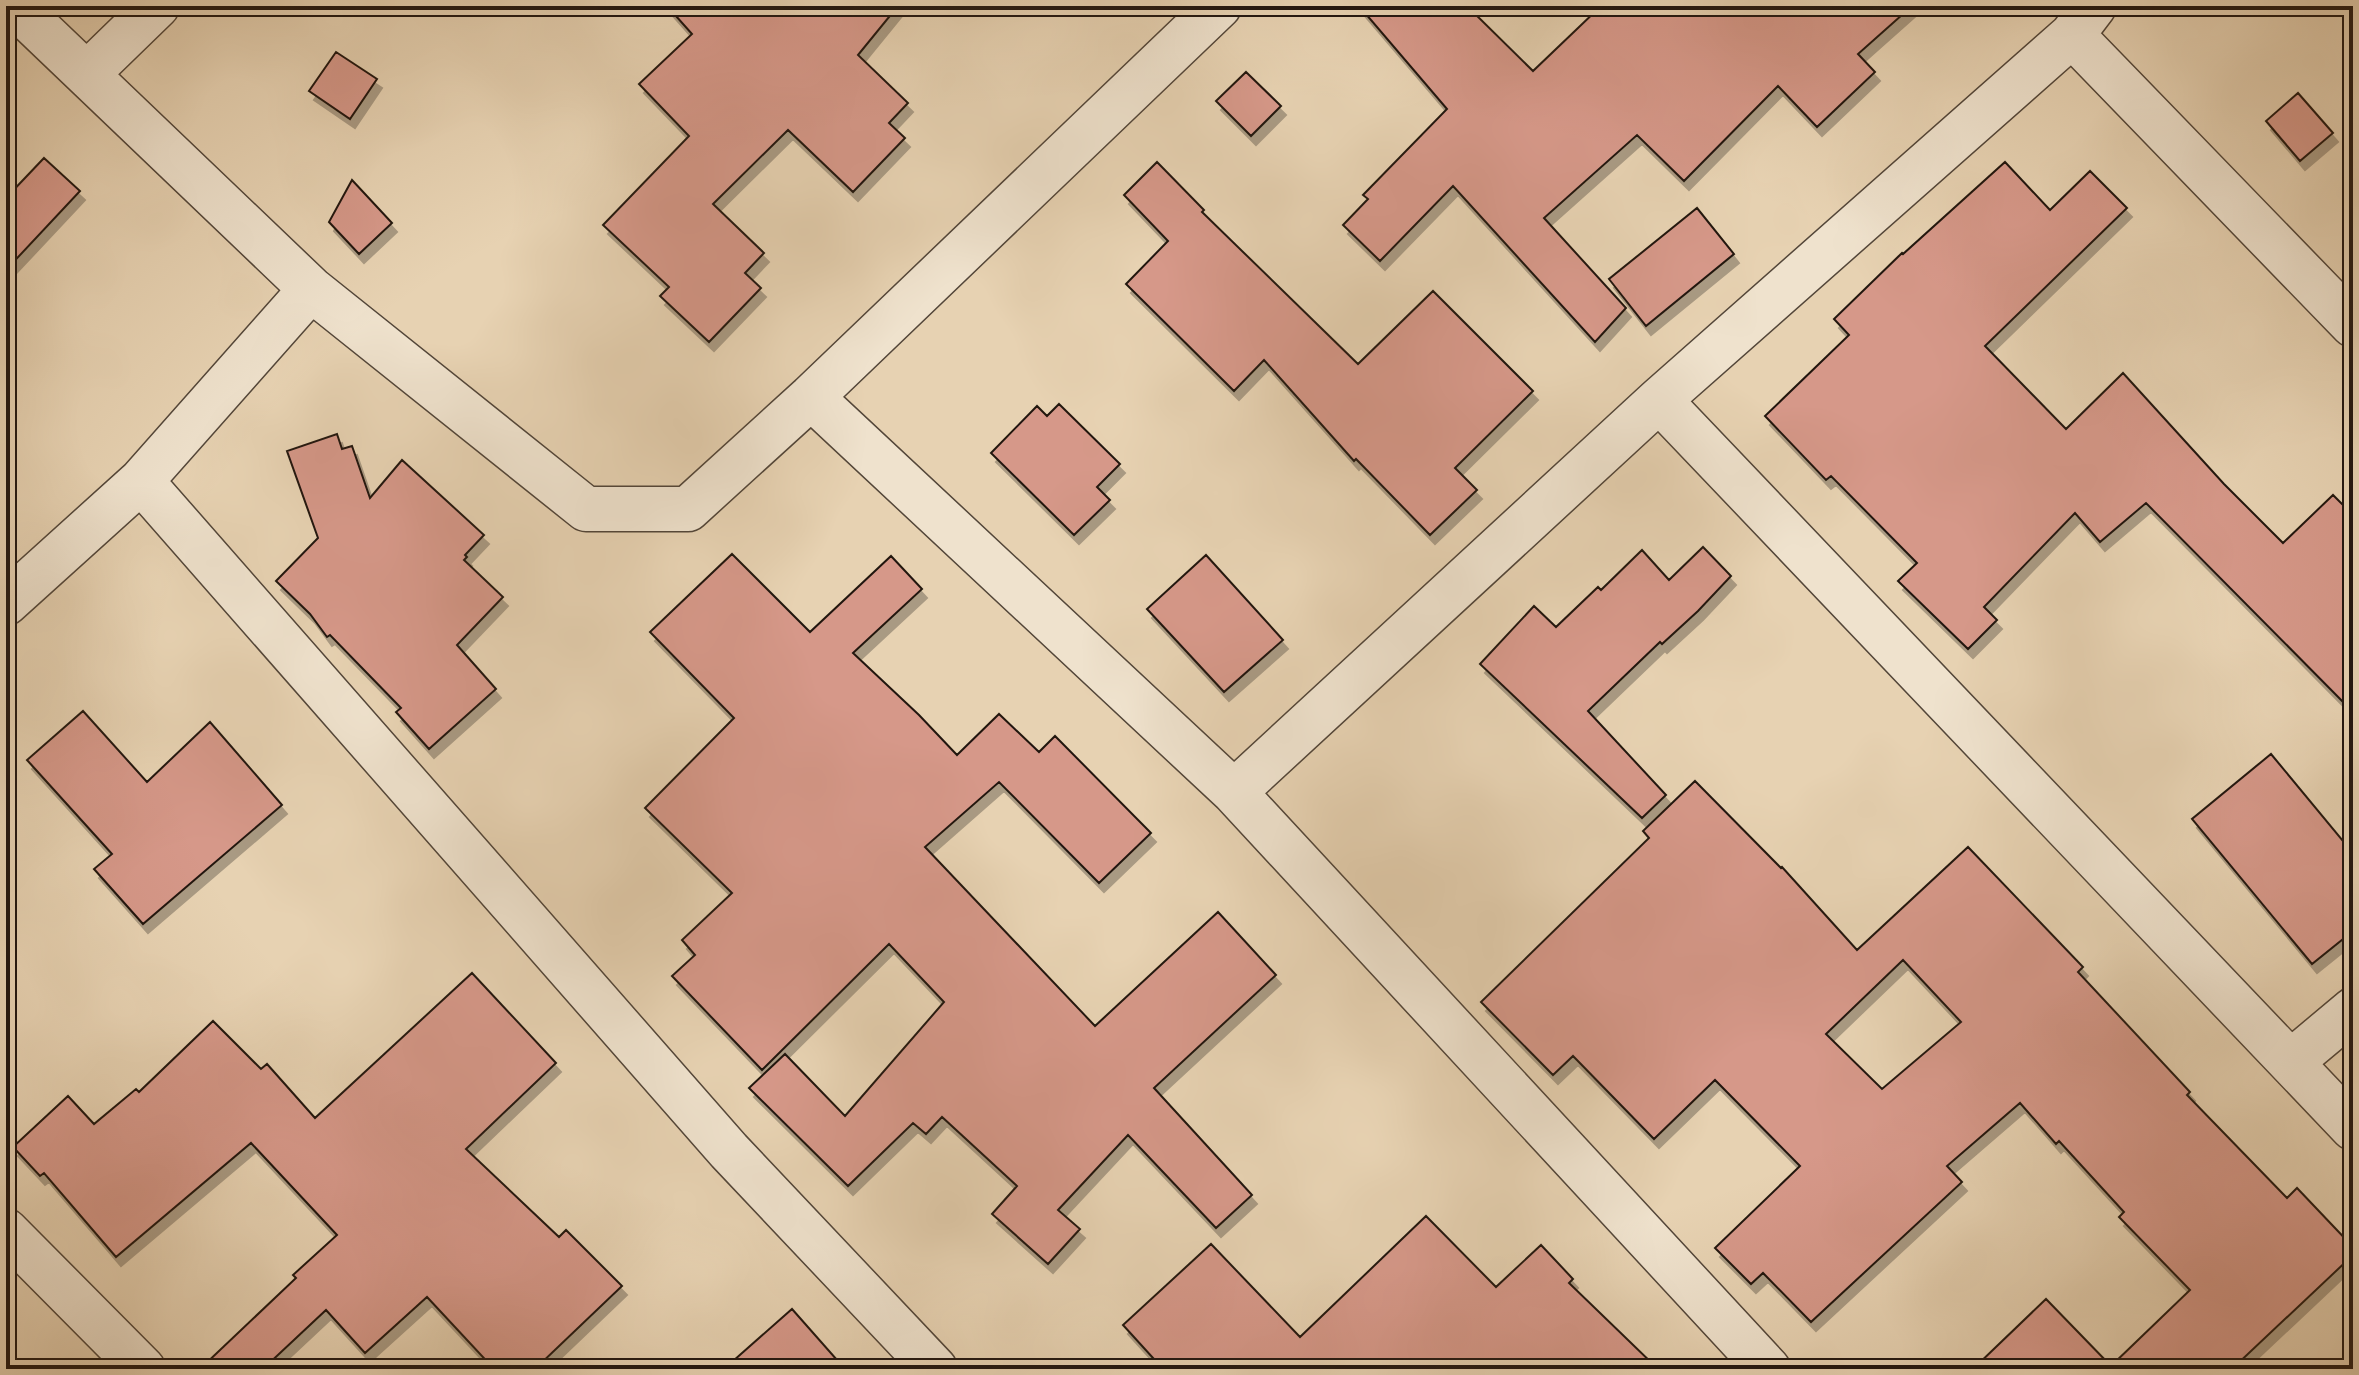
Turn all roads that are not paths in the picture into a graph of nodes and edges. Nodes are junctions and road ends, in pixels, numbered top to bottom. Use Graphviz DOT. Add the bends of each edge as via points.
graph roads {
  1 [pos="15,6"];
  2 [pos="157,6"];
  3 [pos="1219,6"];
  4 [pos="2083,20"];
  5 [pos="88,73"];
  6 [pos="311,289"];
  7 [pos="2353,325"];
  8 [pos="811,397"];
  9 [pos="1659,400"];
  10 [pos="141,481"];
  11 [pos="9,595"];
  12 [pos="1234,792"];
  13 [pos="2353,1010"];
  14 [pos="2291,1062"];
  15 [pos="2353,1128"];
  16 [pos="6,1231"];
  17 [pos="143,1369"];
  18 [pos="935,1369"];
  19 [pos="1768,1369"];
  1 -- 5 [label="street"];
  2 -- 5 [label="street"];
  3 -- 8 [label="street"];
  4 -- 7 [label="street"];
  4 -- 9 [label="street"];
  5 -- 6 [label="street"];
  6 -- 8 [label="street" via="586,509 688,509"];
  6 -- 10 [label="street"];
  8 -- 12 [label="street"];
  9 -- 12 [label="street"];
  9 -- 14 [label="street"];
  10 -- 11 [label="street"];
  10 -- 18 [label="street" via="729,1151"];
  12 -- 19 [label="street"];
  13 -- 14 [label="street"];
  14 -- 15 [label="street"];
  16 -- 17 [label="street"];
}
